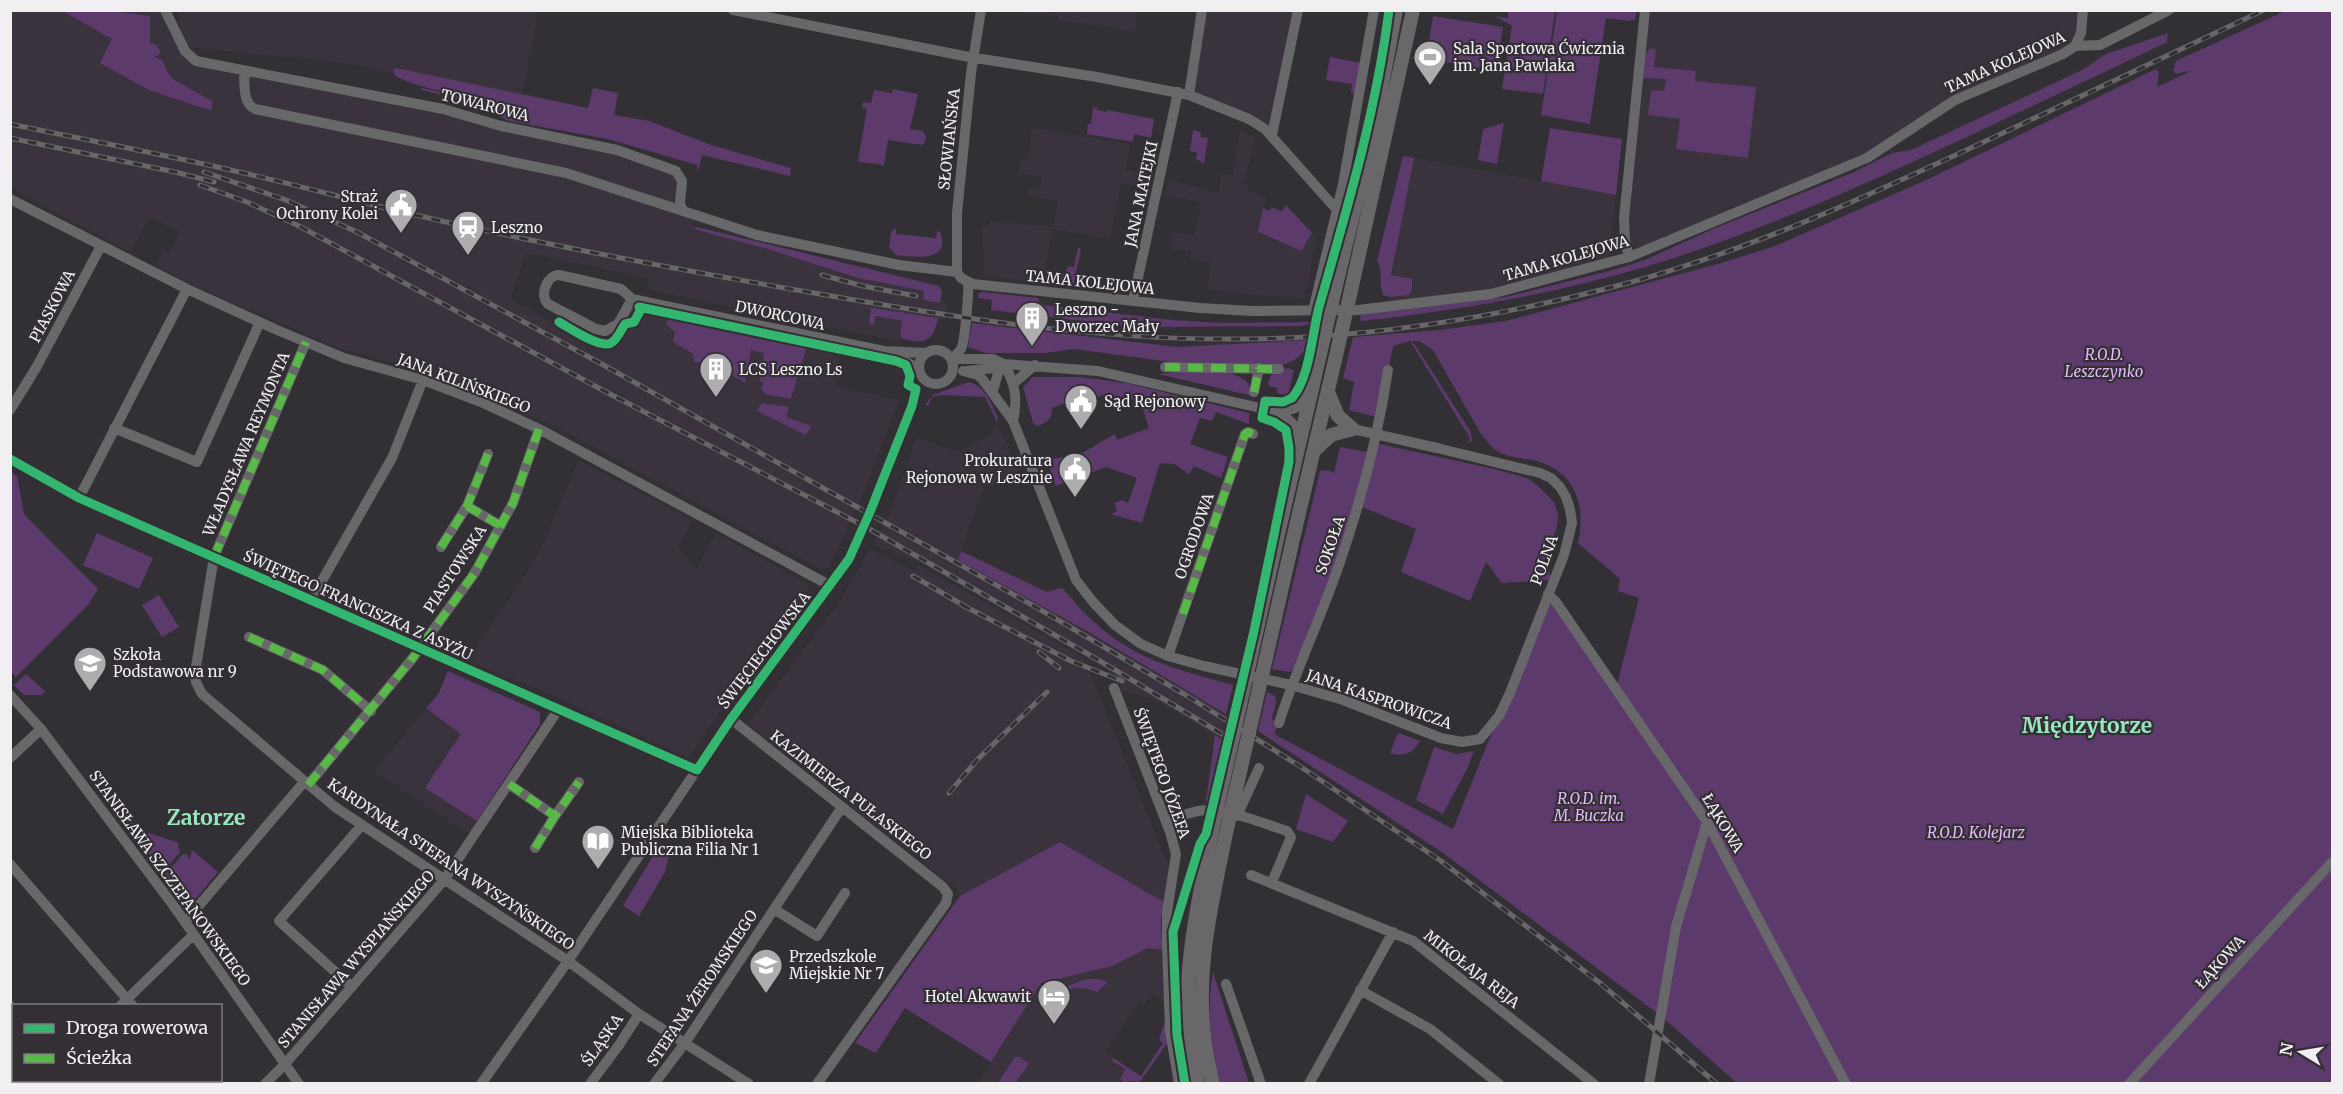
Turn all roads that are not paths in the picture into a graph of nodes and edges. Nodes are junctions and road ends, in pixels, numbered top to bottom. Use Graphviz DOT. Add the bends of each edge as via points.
graph roads {
  1 [pos="165,10"];
  2 [pos="733,10"];
  3 [pos="794,10"];
  4 [pos="981,10"];
  5 [pos="1202,10"];
  6 [pos="1298,10"];
  7 [pos="1374,10"];
  8 [pos="1413,10"];
  9 [pos="1645,10"];
  10 [pos="2083,10"];
  11 [pos="2169,10"];
  12 [pos="1396,17"];
  13 [pos="792,23"];
  14 [pos="2075,46"];
  15 [pos="974,57"];
  16 [pos="244,71"];
  17 [pos="1183,93"];
  18 [pos="1272,135"];
  19 [pos="1370,177"];
  20 [pos="10,199"];
  21 [pos="682,209"];
  22 [pos="1337,210"];
  23 [pos="101,246"];
  24 [pos="1629,257"];
  25 [pos="957,272"];
  26 [pos="968,282"];
  27 [pos="186,290"];
  28 [pos="632,299"];
  29 [pos="1133,302"];
  30 [pos="1313,311"];
  31 [pos="260,322"];
  32 [pos="963,340"];
  33 [pos="306,342"];
  34 [pos="884,351"];
  35 [pos="942,351"];
  36 [pos="926,353"];
  37 [pos="951,359"];
  38 [pos="1004,364"];
  39 [pos="1035,365"];
  40 [pos="1165,367"];
  41 [pos="1259,368"];
  42 [pos="919,369"];
  43 [pos="1279,369"];
  44 [pos="1388,370"];
  45 [pos="963,371"];
  46 [pos="950,376"];
  47 [pos="423,380"];
  48 [pos="1014,383"];
  49 [pos="1312,389"];
  50 [pos="1328,390"];
  51 [pos="993,391"];
  52 [pos="1254,392"];
  53 [pos="10,410"];
  54 [pos="1269,410"];
  55 [pos="1013,421"];
  56 [pos="114,428"];
  57 [pos="539,429"];
  58 [pos="1353,429"];
  59 [pos="1253,434"];
  60 [pos="1298,449"];
  61 [pos="1314,452"];
  62 [pos="488,454"];
  63 [pos="10,459"];
  64 [pos="79,498"];
  65 [pos="467,506"];
  66 [pos="501,526"];
  67 [pos="441,547"];
  68 [pos="854,548"];
  69 [pos="214,557"];
  70 [pos="831,586"];
  71 [pos="1548,594"];
  72 [pos="311,600"];
  73 [pos="249,637"];
  74 [pos="420,648"];
  75 [pos="1168,656"];
  76 [pos="1291,685"];
  77 [pos="1114,688"];
  78 [pos="10,695"];
  79 [pos="558,710"];
  80 [pos="371,711"];
  81 [pos="731,719"];
  82 [pos="1279,723"];
  83 [pos="41,729"];
  84 [pos="1480,739"];
  85 [pos="10,758"];
  86 [pos="1259,768"];
  87 [pos="697,770"];
  88 [pos="579,782"];
  89 [pos="306,784"];
  90 [pos="508,784"];
  91 [pos="842,807"];
  92 [pos="555,816"];
  93 [pos="1237,816"];
  94 [pos="1166,822"];
  95 [pos="1707,822"];
  96 [pos="362,826"];
  97 [pos="1218,836"];
  98 [pos="535,848"];
  99 [pos="2332,861"];
  100 [pos="10,864"];
  101 [pos="1251,874"];
  102 [pos="444,880"];
  103 [pos="1272,882"];
  104 [pos="845,892"];
  105 [pos="774,909"];
  106 [pos="185,922"];
  107 [pos="1393,932"];
  108 [pos="193,935"];
  109 [pos="568,961"];
  110 [pos="1226,984"];
  111 [pos="352,987"];
  112 [pos="1360,990"];
  113 [pos="127,1003"];
  114 [pos="639,1014"];
  115 [pos="685,1044"];
  116 [pos="285,1064"];
  117 [pos="1213,1082"];
  118 [pos="265,1083"];
  119 [pos="299,1083"];
  120 [pos="481,1083"];
  121 [pos="590,1083"];
  122 [pos="654,1083"];
  123 [pos="749,1083"];
  124 [pos="817,1083"];
  125 [pos="1179,1083"];
  126 [pos="1198,1083"];
  127 [pos="1262,1083"];
  128 [pos="1309,1083"];
  129 [pos="1499,1083"];
  130 [pos="1594,1083"];
  131 [pos="1649,1083"];
  132 [pos="1846,1083"];
  133 [pos="2129,1083"];
  1 -- 16 [label="street, TOWAROWA" via="190,57"];
  2 -- 13 [label="street"];
  3 -- 13 [label="street"];
  4 -- 15 [label="street, SŁOWIAŃSKA"];
  5 -- 17 [label="street, JANA MATEJKI"];
  6 -- 18 [label="street"];
  7 -- 22 [label="street"];
  8 -- 19 [label="main road"];
  9 -- 24 [label="street" via="1624,218"];
  10 -- 14 [label="street" via="2081,33"];
  11 -- 14 [label="street, TAMA KOLEJOWA" via="2100,45"];
  12 -- 19 [label="main road"];
  13 -- 15 [label="street"];
  14 -- 24 [label="street, TAMA KOLEJOWA" via="1955,100 1867,158"];
  15 -- 17 [label="street"];
  15 -- 25 [label="street, SŁOWIAŃSKA" via="956,227"];
  16 -- 21 [label="street" via="247,100 252,108 556,170"];
  16 -- 21 [label="street, TOWAROWA" via="443,109 501,126 617,150 676,171 682,181"];
  17 -- 18 [label="street" via="1249,119"];
  17 -- 29 [label="street, JANA MATEJKI"];
  18 -- 22 [label="street"];
  19 -- 49 [label="main road, bridge"];
  19 -- 50 [label="main road, bridge"];
  20 -- 23 [label="street, JANA KILIŃSKIEGO"];
  21 -- 25 [label="street" via="757,235 899,265"];
  22 -- 30 [label="street"];
  23 -- 27 [label="street, JANA KILIŃSKIEGO"];
  23 -- 53 [label="street, PIASKOWA"];
  24 -- 30 [label="street, TAMA KOLEJOWA" via="1491,294 1358,310"];
  25 -- 26 [label="street"];
  26 -- 29 [label="street, TAMA KOLEJOWA"];
  26 -- 32 [label="street"];
  27 -- 31 [label="street, JANA KILIŃSKIEGO"];
  27 -- 56 [label="street"];
  28 -- 28 [label="street, DWORCOWA" via="621,289 556,275 549,279 543,294 548,304 605,331 618,324"];
  28 -- 34 [label="street, DWORCOWA"];
  29 -- 30 [label="street, TAMA KOLEJOWA"];
  31 -- 33 [label="street, JANA KILIŃSKIEGO"];
  31 -- 56 [label="street" via="197,462"];
  32 -- 35 [label="street"];
  32 -- 37 [label="street" via="962,348"];
  33 -- 47 [label="street, JANA KILIŃSKIEGO" via="344,358"];
  33 -- 69 [label="street, WŁADYSŁAWA REYMONTA"];
  34 -- 36 [label="street, DWORCOWA"];
  34 -- 42 [label="street, DWORCOWA"];
  35 -- 36 [label="street"];
  35 -- 37 [label="street"];
  36 -- 42 [label="street"];
  37 -- 38 [label="street" via="993,358"];
  37 -- 46 [label="street"];
  38 -- 39 [label="street"];
  38 -- 45 [label="street"];
  38 -- 48 [label="street, JANA KASPROWICZA"];
  38 -- 51 [label="street"];
  39 -- 48 [label="street"];
  39 -- 54 [label="street" via="1098,370"];
  40 -- 41 [label="street"];
  41 -- 43 [label="street"];
  41 -- 52 [label="street"];
  42 -- 46 [label="street" via="932,384"];
  44 -- 76 [label="street, SOKOŁA" via="1365,486 1335,578"];
  45 -- 46 [label="street"];
  45 -- 51 [label="street, JANA KASPROWICZA" via="978,375"];
  47 -- 57 [label="street, JANA KILIŃSKIEGO"];
  47 -- 72 [label="street" via="392,458"];
  48 -- 55 [label="street, JANA KASPROWICZA" via="1017,405"];
  49 -- 54 [label="main road" via="1298,405"];
  49 -- 60 [label="main road"];
  50 -- 58 [label="main road" via="1338,416"];
  50 -- 61 [label="main road"];
  51 -- 55 [label="street, JANA KASPROWICZA"];
  54 -- 60 [label="main road" via="1290,422"];
  55 -- 75 [label="street, JANA KASPROWICZA" via="1076,580 1115,625 1141,644"];
  56 -- 64 [label="street"];
  57 -- 66 [label="street, PIASTOWSKA"];
  57 -- 70 [label="street, JANA KILIŃSKIEGO"];
  58 -- 61 [label="main road" via="1330,435"];
  58 -- 71 [label="street, POLNA, bridge" via="1551,478 1566,497 1572,523"];
  59 -- 75 [label="street, OGRODOWA" via="1245,434"];
  60 -- 97 [label="main road, bridge"];
  61 -- 97 [label="main road, bridge"];
  62 -- 65 [label="street"];
  63 -- 64 [label="street, ŚWIĘTEGO FRANCISZKA Z ASYŻU"];
  64 -- 69 [label="street, ŚWIĘTEGO FRANCISZKA Z ASYŻU"];
  65 -- 66 [label="street"];
  65 -- 67 [label="street"];
  66 -- 74 [label="street, PIASTOWSKA" via="474,574"];
  68 -- 70 [label="street, ŚWIĘCIECHOWSKA"];
  69 -- 72 [label="street, ŚWIĘTEGO FRANCISZKA Z ASYŻU"];
  69 -- 89 [label="street, KARDYNAŁA STEFANA WYSZYŃSKIEGO" via="196,682 202,694"];
  70 -- 81 [label="street, ŚWIĘCIECHOWSKA"];
  71 -- 84 [label="street, POLNA" via="1499,716"];
  71 -- 95 [label="street, ŁĄKOWA"];
  72 -- 74 [label="street, ŚWIĘTEGO FRANCISZKA Z ASYŻU"];
  73 -- 80 [label="street" via="323,670"];
  74 -- 79 [label="street, ŚWIĘTEGO FRANCISZKA Z ASYŻU"];
  74 -- 80 [label="street, PIASTOWSKA"];
  75 -- 76 [label="street, JANA KASPROWICZA"];
  76 -- 82 [label="street, SOKOŁA"];
  76 -- 84 [label="street, JANA KASPROWICZA" via="1343,700 1442,738 1462,742"];
  77 -- 94 [label="street, ŚWIĘTEGO JÓZEFA"];
  78 -- 83 [label="street, STANISŁAWA SZCZEPANOWSKIEGO"];
  79 -- 87 [label="street, ŚWIĘTEGO FRANCISZKA Z ASYŻU"];
  79 -- 90 [label="street, STANISŁAWA WYSPIAŃSKIEGO"];
  80 -- 89 [label="street, PIASTOWSKA"];
  81 -- 87 [label="street, ŚWIĘCIECHOWSKA"];
  81 -- 91 [label="street, KAZIMIERZA PUŁASKIEGO"];
  83 -- 85 [label="street"];
  83 -- 106 [label="street, STANISŁAWA SZCZEPANOWSKIEGO"];
  86 -- 93 [label="street"];
  87 -- 109 [label="street, ŚWIĘCIECHOWSKA"];
  88 -- 92 [label="street"];
  89 -- 96 [label="street, KARDYNAŁA STEFANA WYSZYŃSKIEGO"];
  89 -- 106 [label="street, PIASTOWSKA"];
  90 -- 92 [label="street"];
  90 -- 102 [label="street, STANISŁAWA WYSPIAŃSKIEGO"];
  91 -- 105 [label="street, STEFANA ŻEROMSKIEGO"];
  91 -- 124 [label="street, KAZIMIERZA PUŁASKIEGO" via="944,887 948,897"];
  92 -- 98 [label="street"];
  93 -- 94 [label="street" via="1207,810"];
  93 -- 103 [label="street" via="1287,831 1291,837"];
  94 -- 125 [label="street, ŚWIĘTEGO JÓZEFA" via="1176,854 1167,912 1167,944 1170,1031"];
  95 -- 131 [label="street" via="1676,927"];
  95 -- 132 [label="street, ŁĄKOWA"];
  96 -- 102 [label="street, KARDYNAŁA STEFANA WYSZYŃSKIEGO"];
  96 -- 111 [label="street" via="279,921"];
  97 -- 117 [label="main road" via="1202,981 1203,1033"];
  97 -- 126 [label="main road" via="1192,937 1188,982 1190,1034"];
  99 -- 133 [label="street, ŁĄKOWA"];
  100 -- 113 [label="street"];
  101 -- 103 [label="street, MIKOŁAJA REJA"];
  102 -- 109 [label="street, KARDYNAŁA STEFANA WYSZYŃSKIEGO"];
  102 -- 111 [label="street, STANISŁAWA WYSPIAŃSKIEGO"];
  103 -- 107 [label="street, MIKOŁAJA REJA"];
  104 -- 105 [label="street, STEFANA ŻEROMSKIEGO" via="817,936"];
  105 -- 115 [label="street, STEFANA ŻEROMSKIEGO"];
  106 -- 108 [label="street, STANISŁAWA SZCZEPANOWSKIEGO"];
  107 -- 112 [label="street"];
  107 -- 130 [label="street, MIKOŁAJA REJA" via="1413,941"];
  108 -- 113 [label="street"];
  108 -- 116 [label="street, STANISŁAWA SZCZEPANOWSKIEGO"];
  109 -- 114 [label="street, KARDYNAŁA STEFANA WYSZYŃSKIEGO"];
  109 -- 120 [label="street, ŚWIĘCIECHOWSKA"];
  110 -- 127 [label="street"];
  111 -- 116 [label="street, STANISŁAWA WYSPIAŃSKIEGO"];
  112 -- 128 [label="street"];
  112 -- 129 [label="street" via="1430,1029"];
  114 -- 115 [label="street, KARDYNAŁA STEFANA WYSZYŃSKIEGO"];
  114 -- 121 [label="street, ŚLĄSKA"];
  115 -- 122 [label="street, STEFANA ŻEROMSKIEGO"];
  115 -- 123 [label="street, KARDYNAŁA STEFANA WYSZYŃSKIEGO"];
  116 -- 118 [label="street, STANISŁAWA WYSPIAŃSKIEGO"];
  116 -- 119 [label="street, STANISŁAWA SZCZEPANOWSKIEGO"];
}
